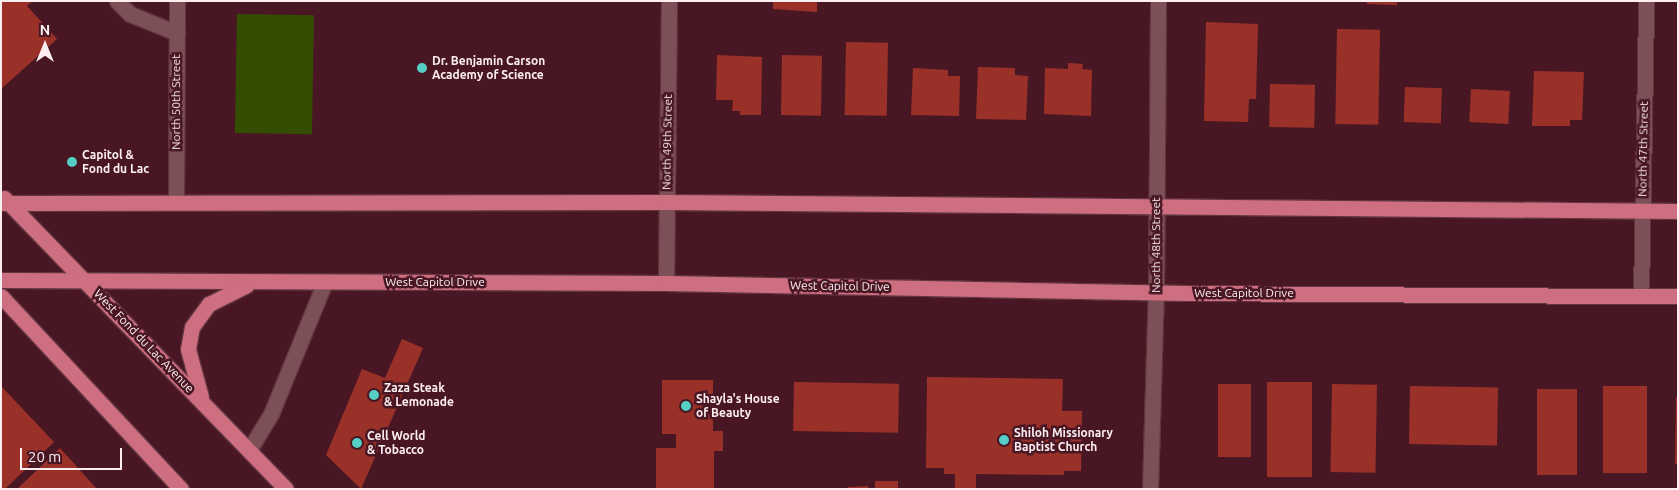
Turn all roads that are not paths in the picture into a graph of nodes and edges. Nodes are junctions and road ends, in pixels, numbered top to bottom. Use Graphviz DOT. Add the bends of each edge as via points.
graph roads {
  1 [pos="117,1"];
  2 [pos="178,1"];
  3 [pos="669,1"];
  4 [pos="1158,1"];
  5 [pos="1646,1"];
  6 [pos="177,33"];
  7 [pos="3,200"];
  8 [pos="666,202"];
  9 [pos="176,203"];
  10 [pos="1156,208"];
  11 [pos="1642,210"];
  12 [pos="1678,211"];
  13 [pos="1,280"];
  14 [pos="87,281"];
  15 [pos="258,282"];
  16 [pos="325,282"];
  17 [pos="666,283"];
  18 [pos="1156,292"];
  19 [pos="1,296"];
  20 [pos="1641,296"];
  21 [pos="1678,296"];
  22 [pos="202,401"];
  23 [pos="249,450"];
  24 [pos="181,489"];
  25 [pos="286,489"];
  26 [pos="1150,489"];
  1 -- 6 [label="street" via="130,14"];
  2 -- 6 [label="street, North 50th Street"];
  3 -- 8 [label="street, North 49th Street"];
  4 -- 10 [label="street, North 48th Street"];
  5 -- 11 [label="street, North 47th Street"];
  6 -- 9 [label="street, North 50th Street"];
  7 -- 9 [label="main road"];
  7 -- 14 [label="main road, West Fond du Lac Avenue"];
  8 -- 9 [label="main road"];
  8 -- 10 [label="main road"];
  8 -- 17 [label="street, North 49th Street"];
  10 -- 11 [label="main road"];
  10 -- 18 [label="street, North 48th Street"];
  11 -- 12 [label="main road"];
  11 -- 20 [label="street, North 47th Street"];
  13 -- 14 [label="main road, West Capitol Drive"];
  14 -- 15 [label="main road, West Capitol Drive"];
  14 -- 22 [label="main road, West Fond du Lac Avenue"];
  15 -- 16 [label="main road, West Capitol Drive"];
  15 -- 22 [label="main road" via="231,291 209,304 192,327 188,349"];
  16 -- 17 [label="main road, West Capitol Drive"];
  16 -- 23 [label="street" via="271,414"];
  17 -- 18 [label="main road, West Capitol Drive"];
  18 -- 20 [label="main road, West Capitol Drive"];
  18 -- 26 [label="street, North 48th Street"];
  19 -- 24 [label="main road"];
  20 -- 21 [label="main road, West Capitol Drive"];
  22 -- 23 [label="main road, West Fond du Lac Avenue"];
  23 -- 25 [label="main road, West Fond du Lac Avenue"];
}
